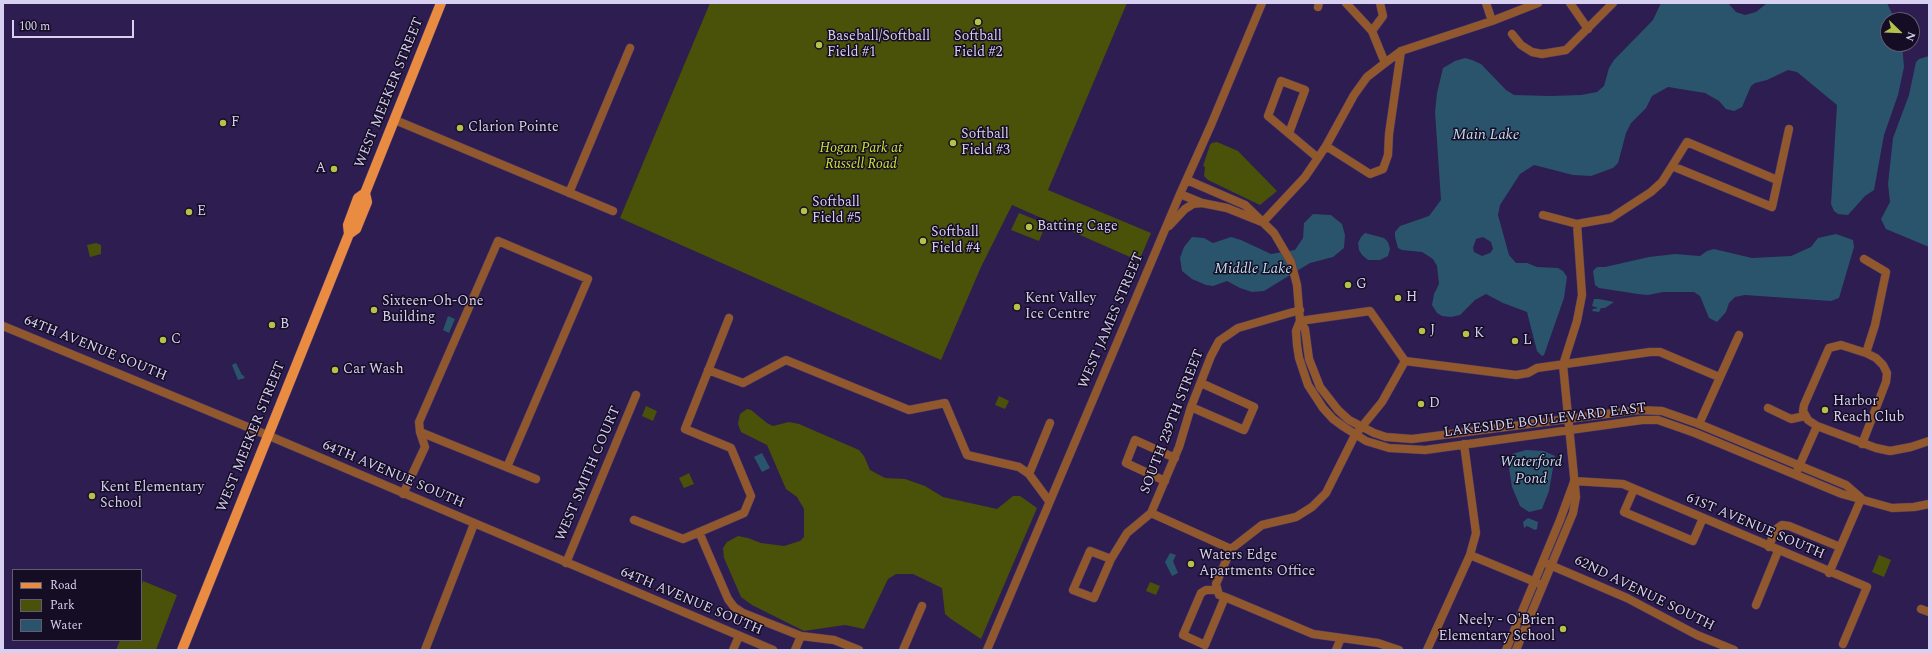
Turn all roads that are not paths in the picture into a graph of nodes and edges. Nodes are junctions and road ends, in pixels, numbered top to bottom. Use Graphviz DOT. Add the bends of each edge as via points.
graph roads {
  1 [pos="440,3"];
  2 [pos="1262,3"];
  3 [pos="1346,3"];
  4 [pos="1380,3"];
  5 [pos="1486,3"];
  6 [pos="1538,3"];
  7 [pos="1570,3"];
  8 [pos="1613,3"];
  9 [pos="1492,21"];
  10 [pos="1588,29"];
  11 [pos="1372,31"];
  12 [pos="1512,34"];
  13 [pos="630,48"];
  14 [pos="1401,51"];
  15 [pos="1385,62"];
  16 [pos="395,120"];
  17 [pos="1789,129"];
  18 [pos="1289,133"];
  19 [pos="1326,146"];
  20 [pos="1318,158"];
  21 [pos="1672,166"];
  22 [pos="1187,180"];
  23 [pos="1778,180"];
  24 [pos="569,193"];
  25 [pos="1180,194"];
  26 [pos="1202,202"];
  27 [pos="613,211"];
  28 [pos="1543,215"];
  29 [pos="1263,222"];
  30 [pos="1577,224"];
  31 [pos="1163,233"];
  32 [pos="1864,259"];
  33 [pos="1300,310"];
  34 [pos="729,318"];
  35 [pos="1300,321"];
  36 [pos="3,326"];
  37 [pos="1739,336"];
  38 [pos="1866,353"];
  39 [pos="1405,361"];
  40 [pos="1563,365"];
  41 [pos="708,370"];
  42 [pos="1719,377"];
  43 [pos="1201,383"];
  44 [pos="636,395"];
  45 [pos="1191,407"];
  46 [pos="1768,408"];
  47 [pos="1804,414"];
  48 [pos="1569,419"];
  49 [pos="1050,424"];
  50 [pos="1699,424"];
  51 [pos="1816,426"];
  52 [pos="1362,428"];
  53 [pos="1570,430"];
  54 [pos="420,432"];
  55 [pos="268,435"];
  56 [pos="1356,435"];
  57 [pos="1929,440"];
  58 [pos="1464,444"];
  59 [pos="1862,444"];
  60 [pos="1175,458"];
  61 [pos="1799,466"];
  62 [pos="508,467"];
  63 [pos="1028,474"];
  64 [pos="1795,475"];
  65 [pos="536,479"];
  66 [pos="1165,481"];
  67 [pos="1574,481"];
  68 [pos="1634,489"];
  69 [pos="403,494"];
  70 [pos="1861,499"];
  71 [pos="1049,501"];
  72 [pos="1929,504"];
  73 [pos="1152,514"];
  74 [pos="1703,518"];
  75 [pos="634,520"];
  76 [pos="474,524"];
  77 [pos="699,532"];
  78 [pos="1769,547"];
  79 [pos="1840,547"];
  80 [pos="1231,549"];
  81 [pos="1778,551"];
  82 [pos="1470,555"];
  83 [pos="1111,559"];
  84 [pos="1543,562"];
  85 [pos="566,563"];
  86 [pos="1552,565"];
  87 [pos="1829,573"];
  88 [pos="1535,582"];
  89 [pos="1543,585"];
  90 [pos="1217,590"];
  91 [pos="1225,597"];
  92 [pos="1756,605"];
  93 [pos="922,606"];
  94 [pos="1921,609"];
  95 [pos="1929,612"];
  96 [pos="739,636"];
  97 [pos="801,636"];
  98 [pos="1341,638"];
  99 [pos="1843,644"];
  100 [pos="182,650"];
  101 [pos="425,650"];
  102 [pos="733,650"];
  103 [pos="773,650"];
  104 [pos="795,650"];
  105 [pos="859,650"];
  106 [pos="903,650"];
  107 [pos="987,650"];
  108 [pos="1336,650"];
  109 [pos="1399,650"];
  110 [pos="1428,650"];
  111 [pos="1506,650"];
  112 [pos="1516,650"];
  113 [pos="1734,650"];
  1 -- 16 [label="main road, WEST MEEKER STREET"];
  2 -- 22 [label="street, WEST JAMES STREET"];
  3 -- 11 [label="street"];
  4 -- 11 [label="street" via="1383,16"];
  5 -- 9 [label="street"];
  6 -- 9 [label="street"];
  7 -- 10 [label="street"];
  8 -- 10 [label="street"];
  9 -- 14 [label="street"];
  10 -- 12 [label="street" via="1566,50 1554,54 1532,52 1521,45"];
  11 -- 15 [label="street"];
  13 -- 24 [label="street"];
  14 -- 15 [label="street"];
  14 -- 19 [label="street" via="1388,155 1383,169 1370,174"];
  15 -- 19 [label="street" via="1367,77"];
  16 -- 24 [label="street"];
  16 -- 55 [label="main road, WEST MEEKER STREET" via="365,193 358,198 348,225 349,234"];
  17 -- 23 [label="street"];
  18 -- 18 [label="street" via="1268,116 1281,81 1305,90"];
  18 -- 20 [label="street"];
  19 -- 20 [label="street"];
  20 -- 29 [label="street" via="1305,177"];
  21 -- 23 [label="street" via="1687,142"];
  21 -- 23 [label="street" via="1772,207"];
  21 -- 30 [label="street" via="1662,182 1631,206 1610,218"];
  22 -- 25 [label="street, WEST JAMES STREET"];
  22 -- 29 [label="street, LAKESIDE BOULEVARD EAST" via="1245,205"];
  24 -- 27 [label="street"];
  25 -- 26 [label="street, LAKESIDE BOULEVARD EAST"];
  25 -- 31 [label="street, WEST JAMES STREET"];
  26 -- 29 [label="street, LAKESIDE BOULEVARD EAST" via="1227,208"];
  26 -- 31 [label="street" via="1185,209"];
  28 -- 30 [label="street"];
  29 -- 33 [label="street, LAKESIDE BOULEVARD EAST" via="1282,245 1291,262"];
  30 -- 40 [label="street" via="1582,295"];
  31 -- 71 [label="street, WEST JAMES STREET"];
  32 -- 38 [label="street" via="1886,272 1875,325"];
  33 -- 35 [label="street, LAKESIDE BOULEVARD EAST"];
  33 -- 43 [label="street, SOUTH 239TH STREET" via="1238,328 1227,334 1214,351"];
  34 -- 41 [label="street"];
  35 -- 39 [label="street" via="1370,311"];
  35 -- 52 [label="street, LAKESIDE BOULEVARD EAST" via="1305,329 1309,359 1320,387 1338,410"];
  35 -- 56 [label="street, LAKESIDE BOULEVARD EAST" via="1296,331 1297,345 1308,385 1333,419"];
  36 -- 55 [label="street, 64TH AVENUE SOUTH"];
  37 -- 42 [label="street"];
  38 -- 47 [label="street" via="1841,345 1829,348 1804,405"];
  38 -- 59 [label="street" via="1883,365 1886,382"];
  39 -- 40 [label="street" via="1516,375 1537,368"];
  39 -- 52 [label="street" via="1382,402"];
  40 -- 42 [label="street" via="1660,352"];
  40 -- 48 [label="street"];
  41 -- 63 [label="street" via="743,383 786,360 909,410 945,403 967,455 1019,467"];
  41 -- 77 [label="street" via="685,429 731,448 751,496 744,513"];
  42 -- 50 [label="street"];
  43 -- 45 [label="street, SOUTH 239TH STREET"];
  43 -- 45 [label="street" via="1254,407 1244,430"];
  44 -- 85 [label="street, WEST SMITH COURT"];
  45 -- 60 [label="street, SOUTH 239TH STREET"];
  46 -- 47 [label="street" via="1791,419"];
  47 -- 51 [label="street"];
  48 -- 50 [label="street, LAKESIDE BOULEVARD EAST" via="1648,410 1673,414"];
  48 -- 52 [label="street, LAKESIDE BOULEVARD EAST" via="1412,440 1386,437"];
  48 -- 53 [label="street"];
  49 -- 63 [label="street"];
  50 -- 61 [label="street, LAKESIDE BOULEVARD EAST"];
  51 -- 59 [label="street"];
  51 -- 61 [label="street"];
  52 -- 56 [label="street"];
  53 -- 58 [label="street, LAKESIDE BOULEVARD EAST"];
  53 -- 64 [label="street, LAKESIDE BOULEVARD EAST" via="1658,420 1696,433"];
  53 -- 67 [label="street"];
  54 -- 62 [label="street"];
  54 -- 62 [label="street" via="420,422 498,241 588,279"];
  54 -- 69 [label="street" via="425,447"];
  55 -- 69 [label="street, 64TH AVENUE SOUTH"];
  55 -- 100 [label="main road, WEST MEEKER STREET"];
  56 -- 58 [label="street, LAKESIDE BOULEVARD EAST" via="1378,445 1401,450 1425,450"];
  56 -- 80 [label="street" via="1326,493 1312,507 1296,517 1262,525"];
  57 -- 59 [label="street" via="1890,451"];
  58 -- 82 [label="street" via="1476,533"];
  60 -- 66 [label="street, SOUTH 239TH STREET"];
  60 -- 66 [label="street" via="1135,440 1126,462"];
  61 -- 64 [label="street"];
  61 -- 70 [label="street, LAKESIDE BOULEVARD EAST" via="1846,485"];
  62 -- 65 [label="street"];
  63 -- 71 [label="street"];
  64 -- 70 [label="street, LAKESIDE BOULEVARD EAST"];
  66 -- 73 [label="street, SOUTH 239TH STREET"];
  67 -- 68 [label="street, 61ST AVENUE SOUTH" via="1616,483"];
  67 -- 84 [label="street"];
  67 -- 86 [label="street" via="1574,513"];
  68 -- 74 [label="street, 61ST AVENUE SOUTH"];
  68 -- 74 [label="street" via="1624,512 1693,541"];
  69 -- 76 [label="street, 64TH AVENUE SOUTH"];
  70 -- 72 [label="street, LAKESIDE BOULEVARD EAST" via="1892,508"];
  70 -- 79 [label="street"];
  71 -- 107 [label="street, WEST JAMES STREET"];
  73 -- 80 [label="street"];
  73 -- 83 [label="street, SOUTH 239TH STREET" via="1127,533"];
  74 -- 78 [label="street, 61ST AVENUE SOUTH"];
  75 -- 77 [label="street" via="679,539"];
  76 -- 85 [label="street, 64TH AVENUE SOUTH"];
  76 -- 101 [label="street"];
  77 -- 97 [label="street" via="728,599 734,606 743,614"];
  78 -- 79 [label="street" via="1775,530 1782,526 1790,526"];
  78 -- 81 [label="street, 61ST AVENUE SOUTH"];
  79 -- 87 [label="street"];
  80 -- 90 [label="street" via="1216,584"];
  81 -- 87 [label="street, 61ST AVENUE SOUTH"];
  81 -- 92 [label="street"];
  82 -- 88 [label="street"];
  82 -- 110 [label="street"];
  83 -- 83 [label="street, SOUTH 239TH STREET" via="1094,598 1073,590 1090,551"];
  84 -- 86 [label="street, 62ND AVENUE SOUTH"];
  84 -- 88 [label="street"];
  85 -- 96 [label="street, 64TH AVENUE SOUTH"];
  86 -- 89 [label="street"];
  86 -- 113 [label="street, 62ND AVENUE SOUTH" via="1627,598 1697,635"];
  87 -- 99 [label="street, 61ST AVENUE SOUTH" via="1867,587"];
  88 -- 89 [label="street"];
  88 -- 111 [label="street"];
  89 -- 112 [label="street"];
  90 -- 91 [label="street" via="1219,595"];
  90 -- 91 [label="street" via="1206,590 1201,593 1183,635 1205,645"];
  91 -- 98 [label="street" via="1313,634"];
  93 -- 106 [label="street"];
  94 -- 95 [label="street"];
  96 -- 102 [label="street"];
  96 -- 103 [label="street, 64TH AVENUE SOUTH"];
  97 -- 104 [label="street"];
  97 -- 105 [label="street" via="834,640"];
  98 -- 108 [label="street"];
  98 -- 109 [label="street" via="1378,643"];
}
